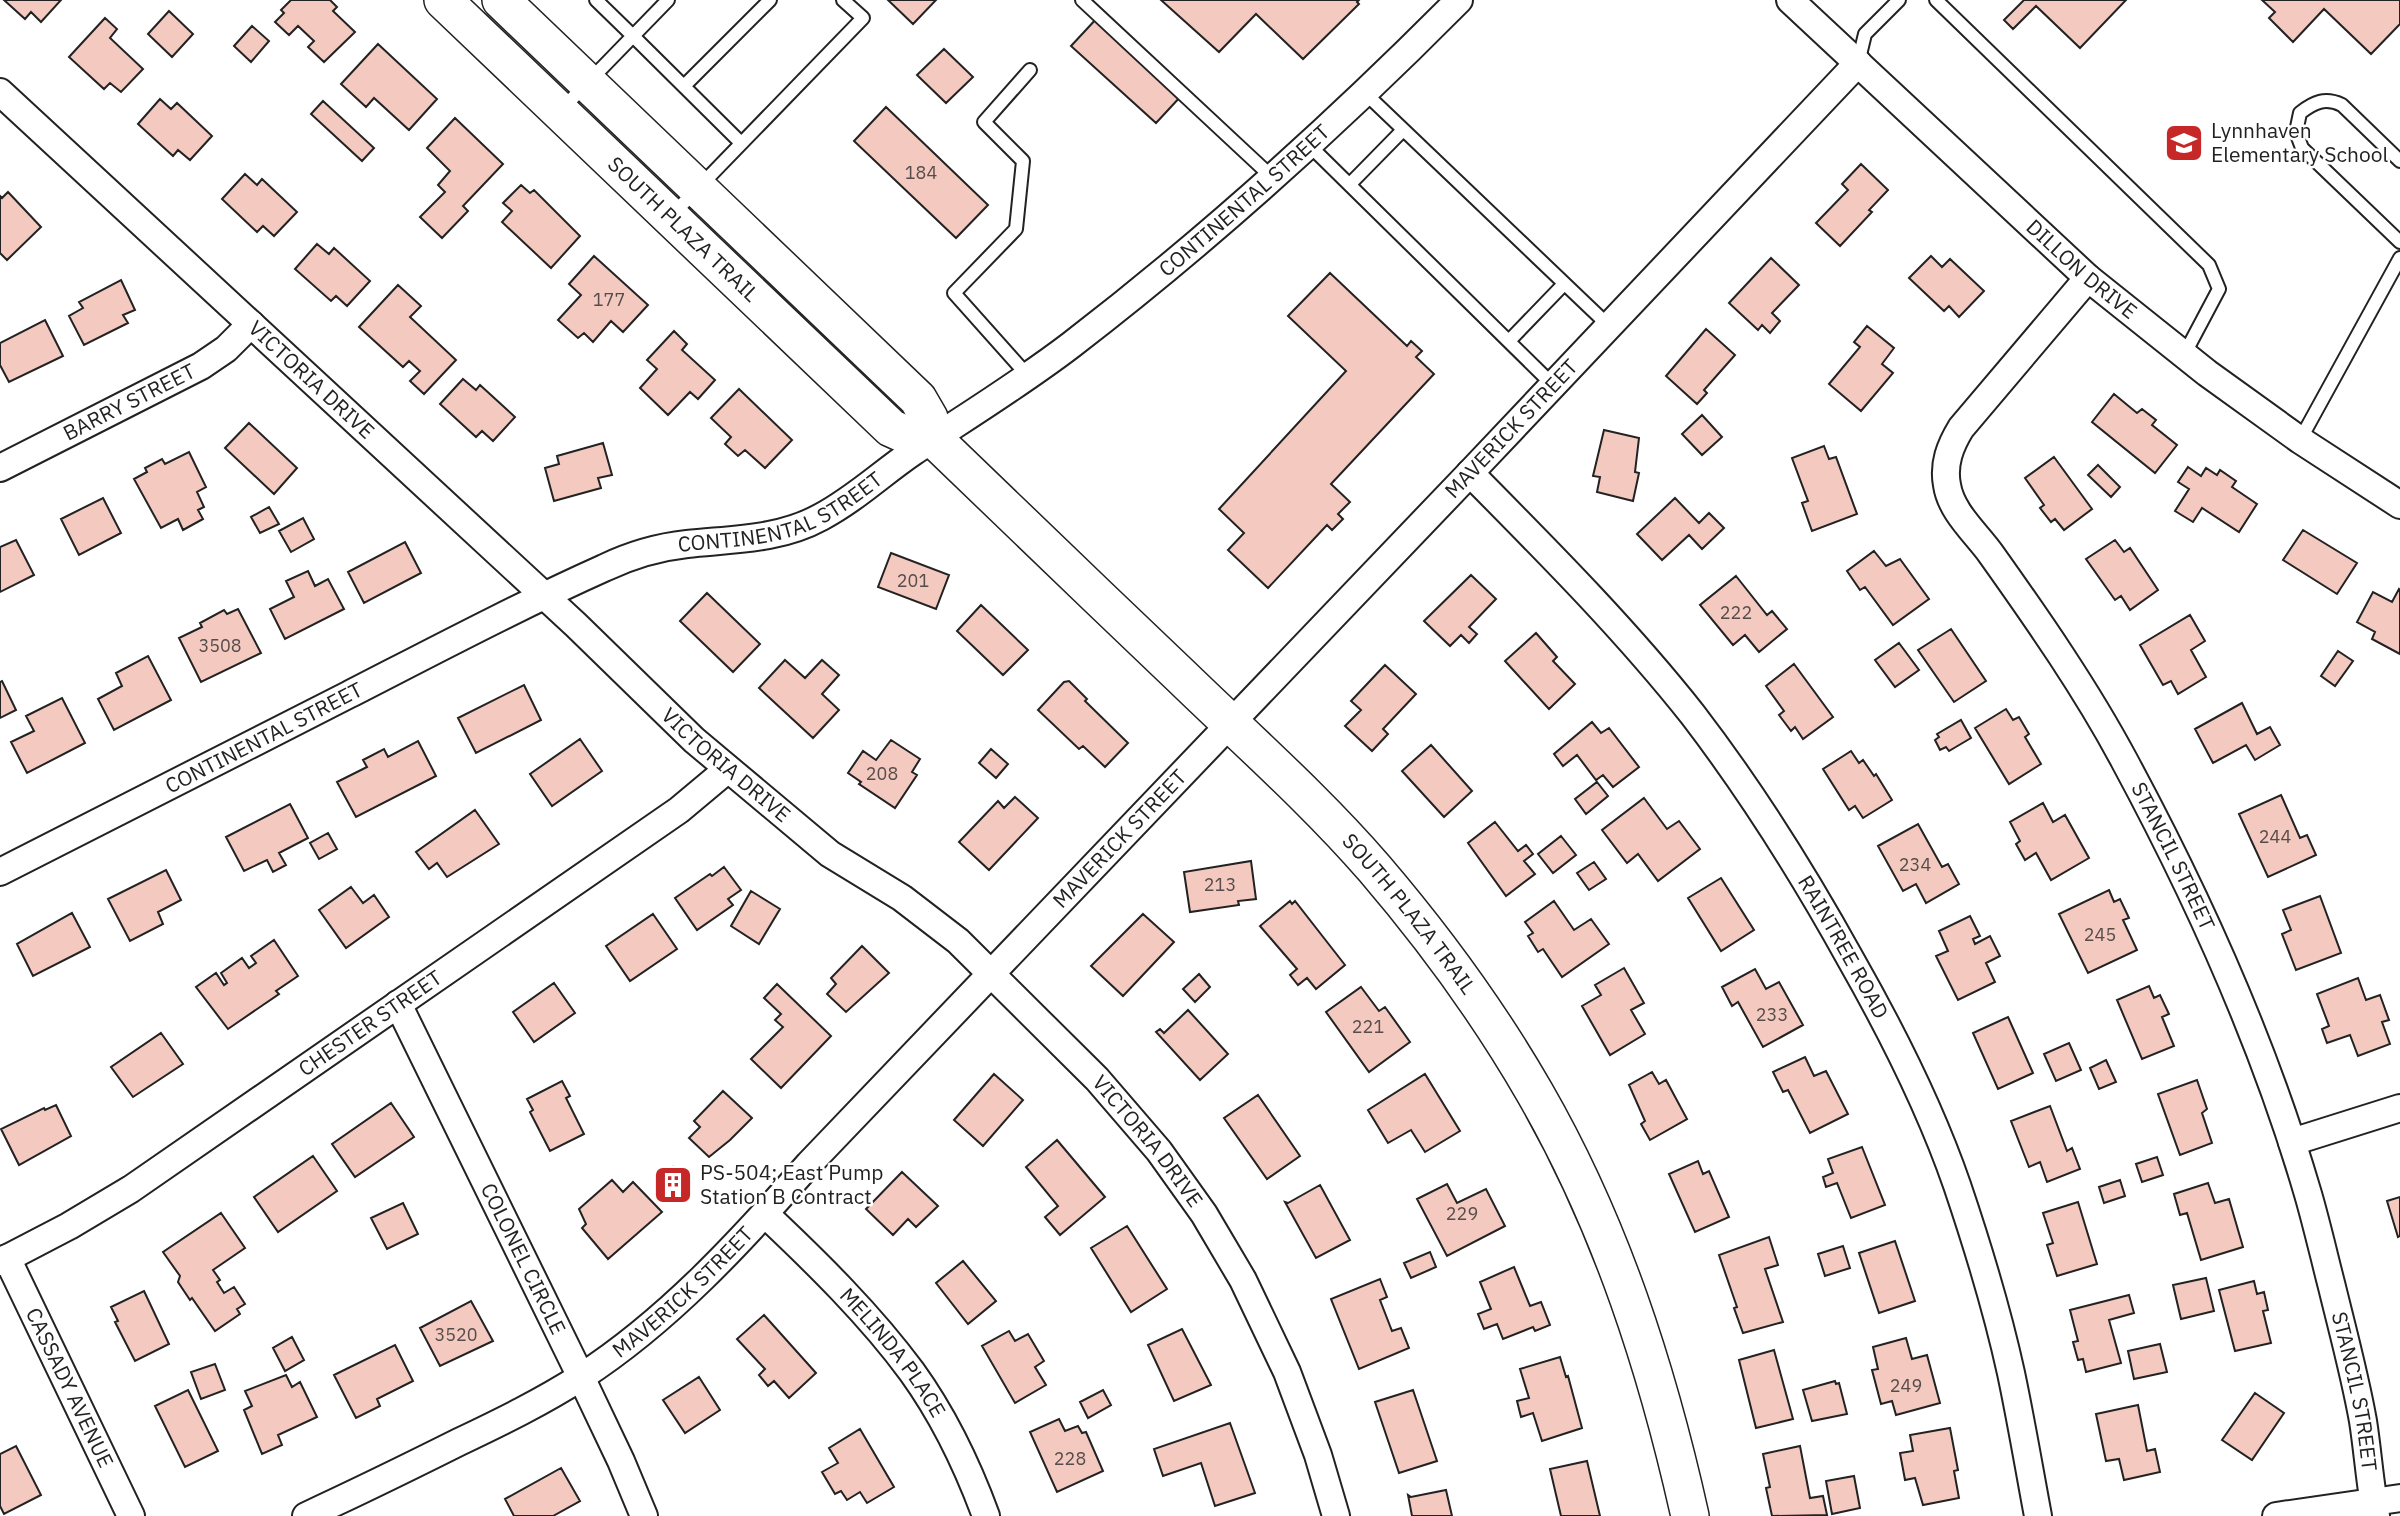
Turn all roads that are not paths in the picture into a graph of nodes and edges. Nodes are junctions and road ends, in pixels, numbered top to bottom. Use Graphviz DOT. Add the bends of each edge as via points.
graph roads {
  1 [pos="443,0"];
  2 [pos="502,0"];
  3 [pos="596,0"];
  4 [pos="668,0"];
  5 [pos="769,0"];
  6 [pos="843,0"];
  7 [pos="1082,0"];
  8 [pos="1459,0"];
  9 [pos="1790,0"];
  10 [pos="1899,0"];
  11 [pos="1936,0"];
  12 [pos="482,13"];
  13 [pos="633,36"];
  14 [pos="1858,63"];
  15 [pos="1030,70"];
  16 [pos="587,82"];
  17 [pos="684,86"];
  18 [pos="0,92"];
  19 [pos="1364,93"];
  20 [pos="560,111"];
  21 [pos="1403,130"];
  22 [pos="741,143"];
  23 [pos="1309,145"];
  24 [pos="2400,161"];
  25 [pos="1273,178"];
  26 [pos="1350,184"];
  27 [pos="698,188"];
  28 [pos="671,217"];
  29 [pos="2400,242"];
  30 [pos="2400,258"];
  31 [pos="2088,278"];
  32 [pos="1564,284"];
  33 [pos="251,324"];
  34 [pos="1609,326"];
  35 [pos="1509,341"];
  36 [pos="2184,355"];
  37 [pos="1028,376"];
  38 [pos="1553,385"];
  39 [pos="934,439"];
  40 [pos="2300,440"];
  41 [pos="0,468"];
  42 [pos="1470,473"];
  43 [pos="2400,505"];
  44 [pos="544,597"];
  45 [pos="1231,724"];
  46 [pos="728,769"];
  47 [pos="0,872"];
  48 [pos="992,975"];
  49 [pos="398,1004"];
  50 [pos="2400,1108"];
  51 [pos="2292,1142"];
  52 [pos="765,1214"];
  53 [pos="4,1260"];
  54 [pos="581,1377"];
  55 [pos="2400,1498"];
  56 [pos="2375,1509"];
  57 [pos="131,1516"];
  58 [pos="306,1516"];
  59 [pos="644,1516"];
  60 [pos="986,1516"];
  61 [pos="1336,1516"];
  62 [pos="1690,1516"];
  63 [pos="2038,1516"];
  64 [pos="2276,1516"];
  1 -- 12 [label="main road, SOUTH PLAZA TRAIL"];
  2 -- 16 [label="main road, SOUTH PLAZA TRAIL"];
  3 -- 13 [label="lane"];
  4 -- 13 [label="lane"];
  5 -- 17 [label="lane"];
  6 -- 22 [label="lane" via="863,18"];
  7 -- 25 [label="lane"];
  8 -- 19 [label="street, CONTINENTAL STREET"];
  9 -- 14 [label="street, DILLON DRIVE"];
  10 -- 14 [label="lane" via="1866,34"];
  11 -- 36 [label="lane" via="2209,265 2219,289"];
  12 -- 20 [label="main road, SOUTH PLAZA TRAIL"];
  13 -- 16 [label="lane"];
  13 -- 17 [label="lane"];
  14 -- 31 [label="street, DILLON DRIVE"];
  14 -- 34 [label="street, MAVERICK STREET"];
  15 -- 37 [label="lane" via="984,122 1023,161 1016,229 954,293"];
  16 -- 20 [label="lane"];
  16 -- 27 [label="main road, SOUTH PLAZA TRAIL"];
  17 -- 22 [label="lane"];
  18 -- 33 [label="street, VICTORIA DRIVE"];
  19 -- 21 [label="lane"];
  19 -- 23 [label="street, CONTINENTAL STREET"];
  20 -- 28 [label="main road, SOUTH PLAZA TRAIL"];
  21 -- 26 [label="lane"];
  21 -- 32 [label="lane"];
  22 -- 27 [label="lane"];
  23 -- 25 [label="street, CONTINENTAL STREET"];
  23 -- 26 [label="lane"];
  24 -- 29 [label="lane" via="2332,100 2315,102 2300,113 2296,132 2302,148"];
  25 -- 37 [label="street, CONTINENTAL STREET"];
  26 -- 35 [label="lane"];
  27 -- 28 [label="lane"];
  27 -- 39 [label="main road, SOUTH PLAZA TRAIL" via="918,399"];
  28 -- 39 [label="main road, SOUTH PLAZA TRAIL" via="891,428 911,437"];
  30 -- 40 [label="lane"];
  31 -- 36 [label="street, DILLON DRIVE"];
  31 -- 51 [label="street, STANCIL STREET" via="1961,428 1951,443 1947,487 1955,508 1991,553 2123,757 2227,968"];
  32 -- 34 [label="lane"];
  32 -- 35 [label="lane"];
  33 -- 41 [label="street, BARRY STREET" via="201,366"];
  33 -- 44 [label="street, VICTORIA DRIVE"];
  34 -- 38 [label="street, MAVERICK STREET"];
  35 -- 38 [label="lane"];
  36 -- 40 [label="street, DILLON DRIVE"];
  37 -- 39 [label="street, CONTINENTAL STREET"];
  38 -- 42 [label="street, MAVERICK STREET"];
  39 -- 44 [label="street, CONTINENTAL STREET" via="818,519 785,532 655,550 608,566"];
  39 -- 45 [label="main road, SOUTH PLAZA TRAIL"];
  40 -- 43 [label="street, DILLON DRIVE"];
  42 -- 45 [label="street, MAVERICK STREET"];
  42 -- 63 [label="street, RAINTREE ROAD" via="1607,615 1692,713 1822,906 1881,1013 1920,1092 1986,1275"];
  44 -- 46 [label="street, VICTORIA DRIVE"];
  44 -- 47 [label="street, CONTINENTAL STREET"];
  45 -- 48 [label="street, MAVERICK STREET"];
  45 -- 62 [label="main road, SOUTH PLAZA TRAIL" via="1303,792 1381,877 1445,957 1535,1093 1610,1245 1665,1411"];
  46 -- 48 [label="street, VICTORIA DRIVE" via="830,854 902,898"];
  46 -- 49 [label="street, CHESTER STREET" via="679,810"];
  48 -- 52 [label="street, MAVERICK STREET"];
  48 -- 61 [label="street, VICTORIA DRIVE" via="1097,1079 1159,1151 1204,1214 1243,1280 1287,1372"];
  49 -- 53 [label="street, CHESTER STREET" via="131,1189"];
  49 -- 54 [label="street, COLONEL CIRCLE"];
  50 -- 51 [label="street"];
  51 -- 56 [label="street, STANCIL STREET" via="2346,1342"];
  52 -- 54 [label="street, MAVERICK STREET" via="690,1289"];
  52 -- 60 [label="street, MELINDA PLACE" via="864,1314 912,1372 942,1420"];
  53 -- 57 [label="street, CASSADY AVENUE"];
  54 -- 58 [label="street, MAVERICK STREET" via="523,1411"];
  54 -- 59 [label="street, COLONEL CIRCLE"];
  55 -- 56 [label="street"];
  56 -- 64 [label="street"];
}
